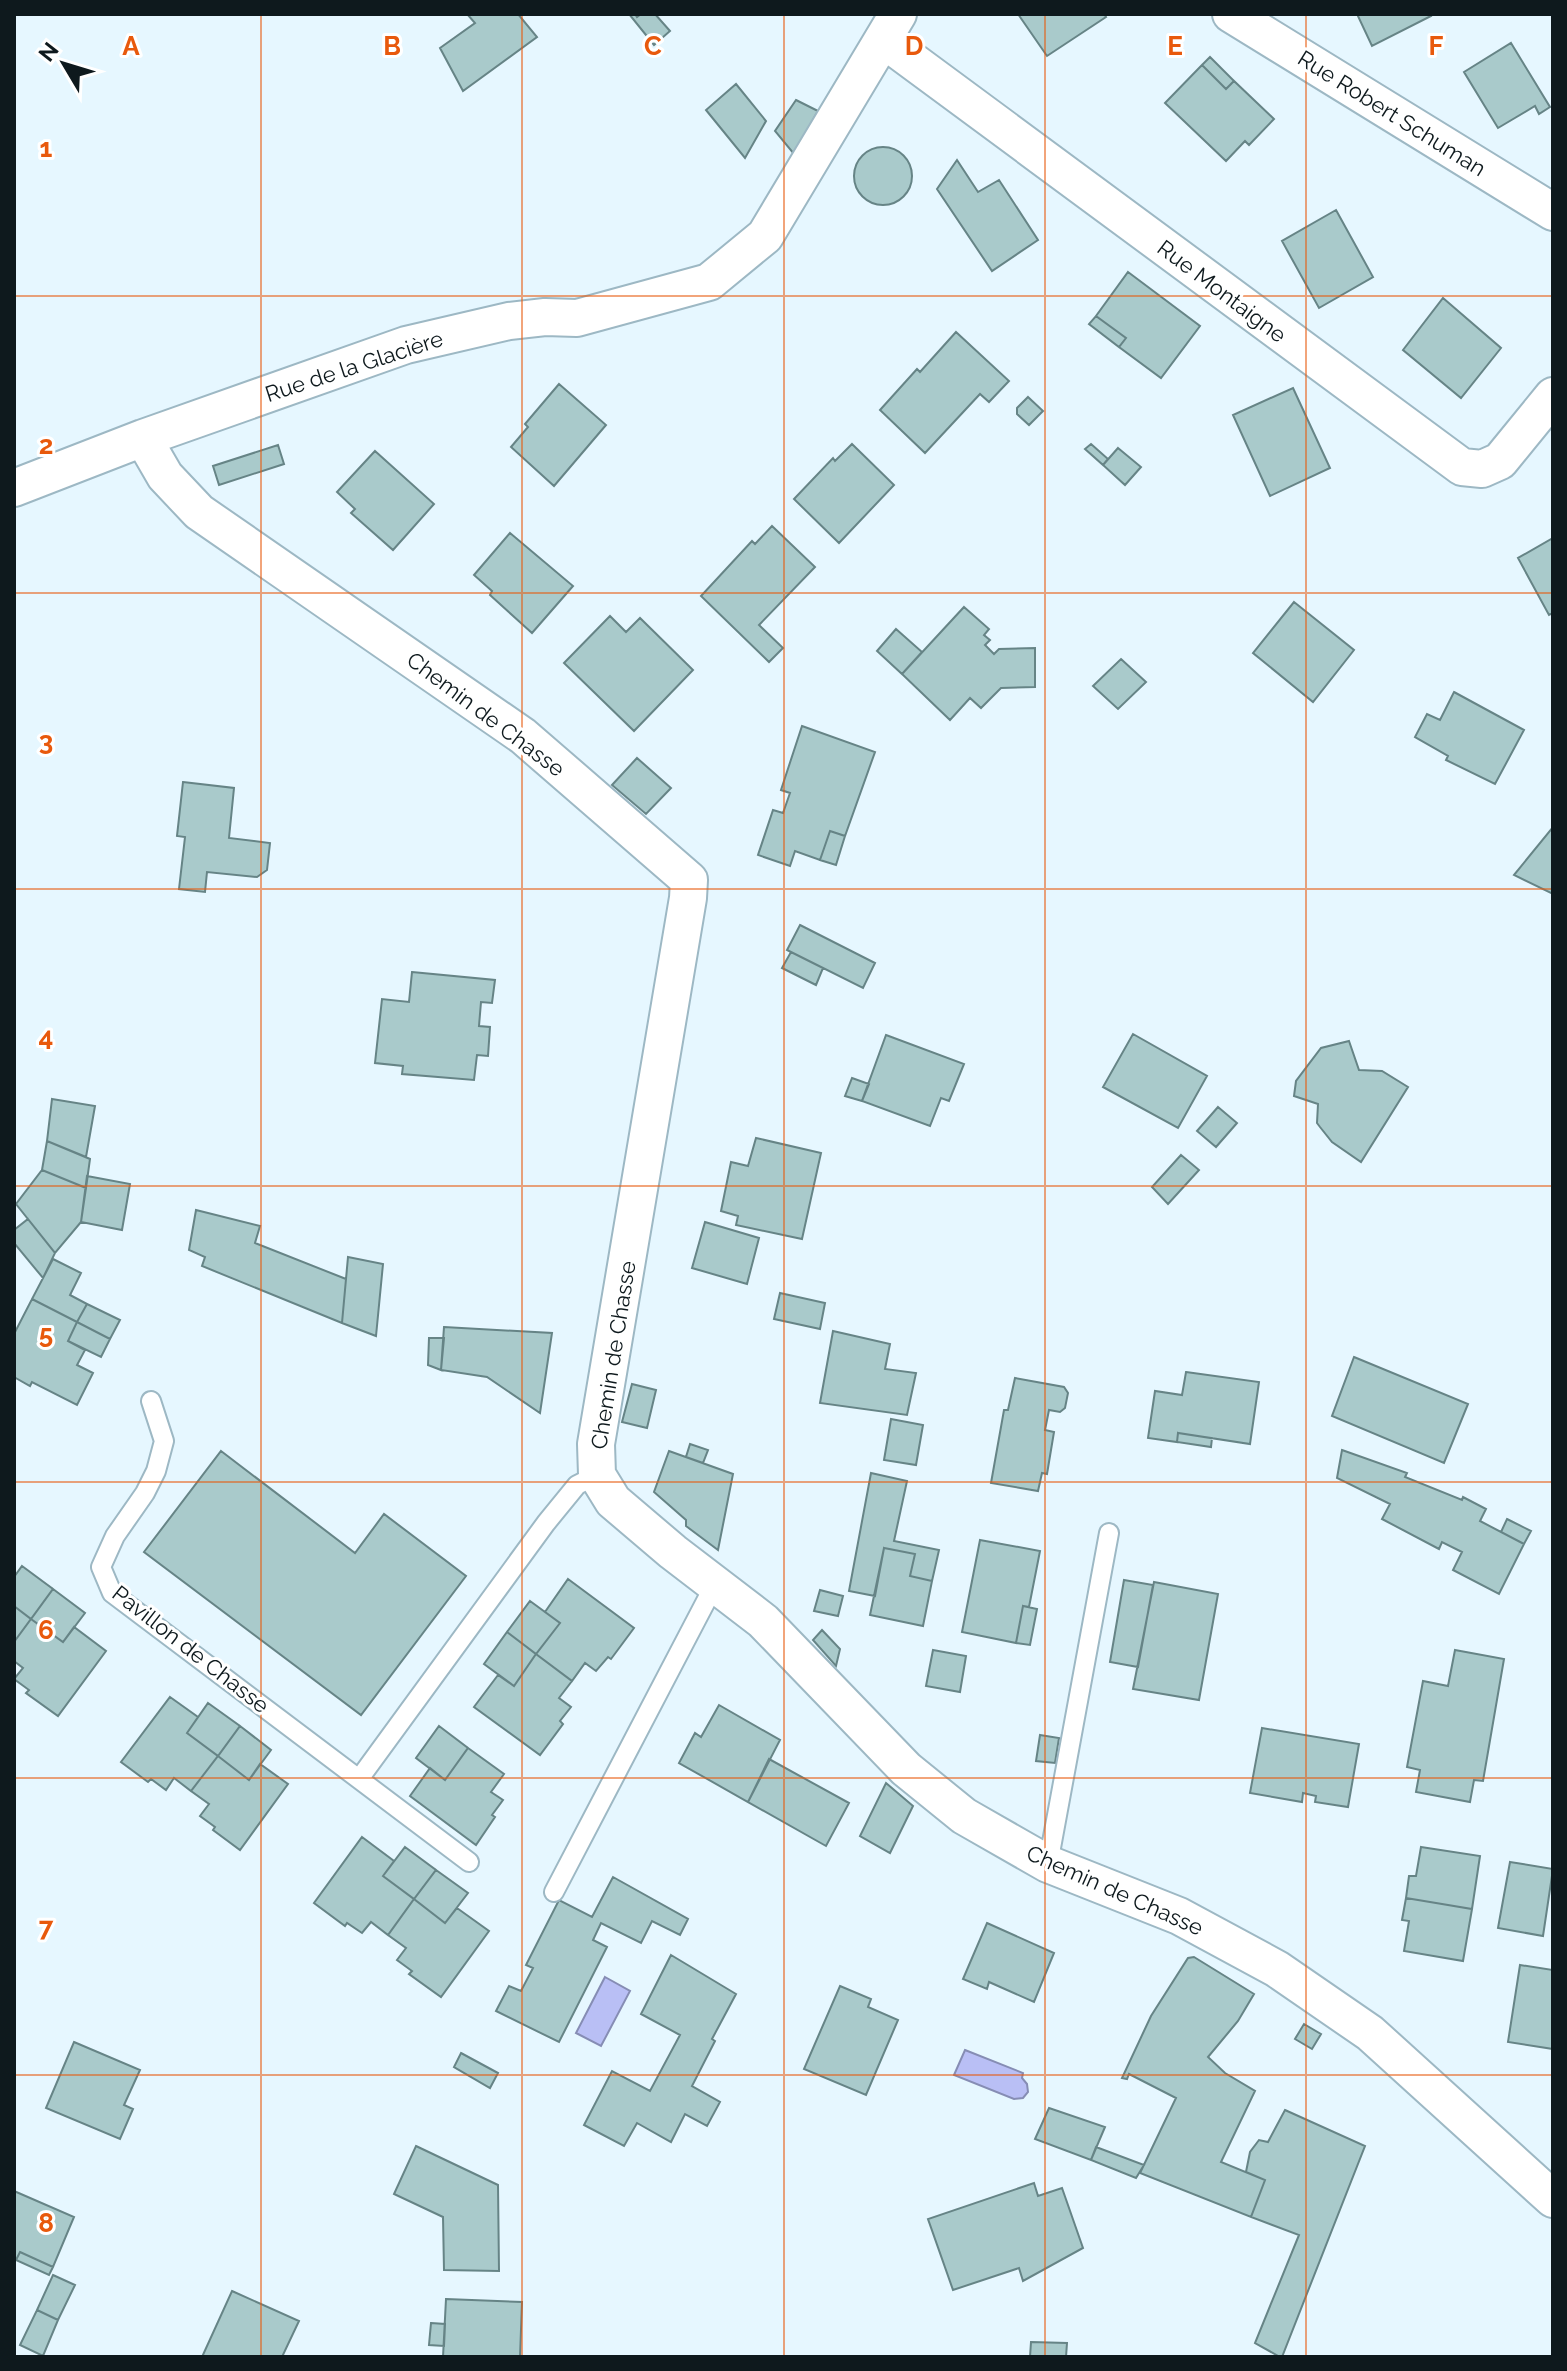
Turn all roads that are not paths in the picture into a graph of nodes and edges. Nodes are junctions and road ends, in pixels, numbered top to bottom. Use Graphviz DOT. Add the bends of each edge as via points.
graph roads {
  1 [pos="1231,14"];
  2 [pos="891,27"];
  3 [pos="1553,212"];
  4 [pos="1553,396"];
  5 [pos="143,438"];
  6 [pos="14,488"];
  7 [pos="151,1401"];
  8 [pos="597,1475"];
  9 [pos="1109,1533"];
  10 [pos="715,1584"];
  11 [pos="359,1779"];
  12 [pos="469,1862"];
  13 [pos="1048,1864"];
  14 [pos="554,1892"];
  15 [pos="1553,2199"];
  1 -- 3 [label="street, Rue Robert Schuman"];
  2 -- 4 [label="street, Rue Montaigne" via="1462,467 1482,469 1500,461"];
  2 -- 5 [label="street, Rue de la Glacière" via="765,236 709,282 577,318 509,321 406,345"];
  5 -- 6 [label="street, Rue de la Glacière"];
  5 -- 8 [label="street, Chemin de Chasse" via="165,476 199,512 523,736 689,880 596,1444"];
  7 -- 11 [label="lane, Pavillon de Chasse" via="164,1441 145,1493 101,1567 112,1593"];
  8 -- 10 [label="street, Chemin de Chasse" via="613,1501"];
  8 -- 11 [label="lane" via="577,1485 546,1523"];
  9 -- 13 [label="lane"];
  10 -- 13 [label="street, Chemin de Chasse" via="763,1621 906,1769 964,1816"];
  10 -- 14 [label="lane"];
  11 -- 12 [label="lane, Pavillon de Chasse"];
  13 -- 15 [label="street, Chemin de Chasse" via="1179,1916 1277,1969 1370,2033"];
}
